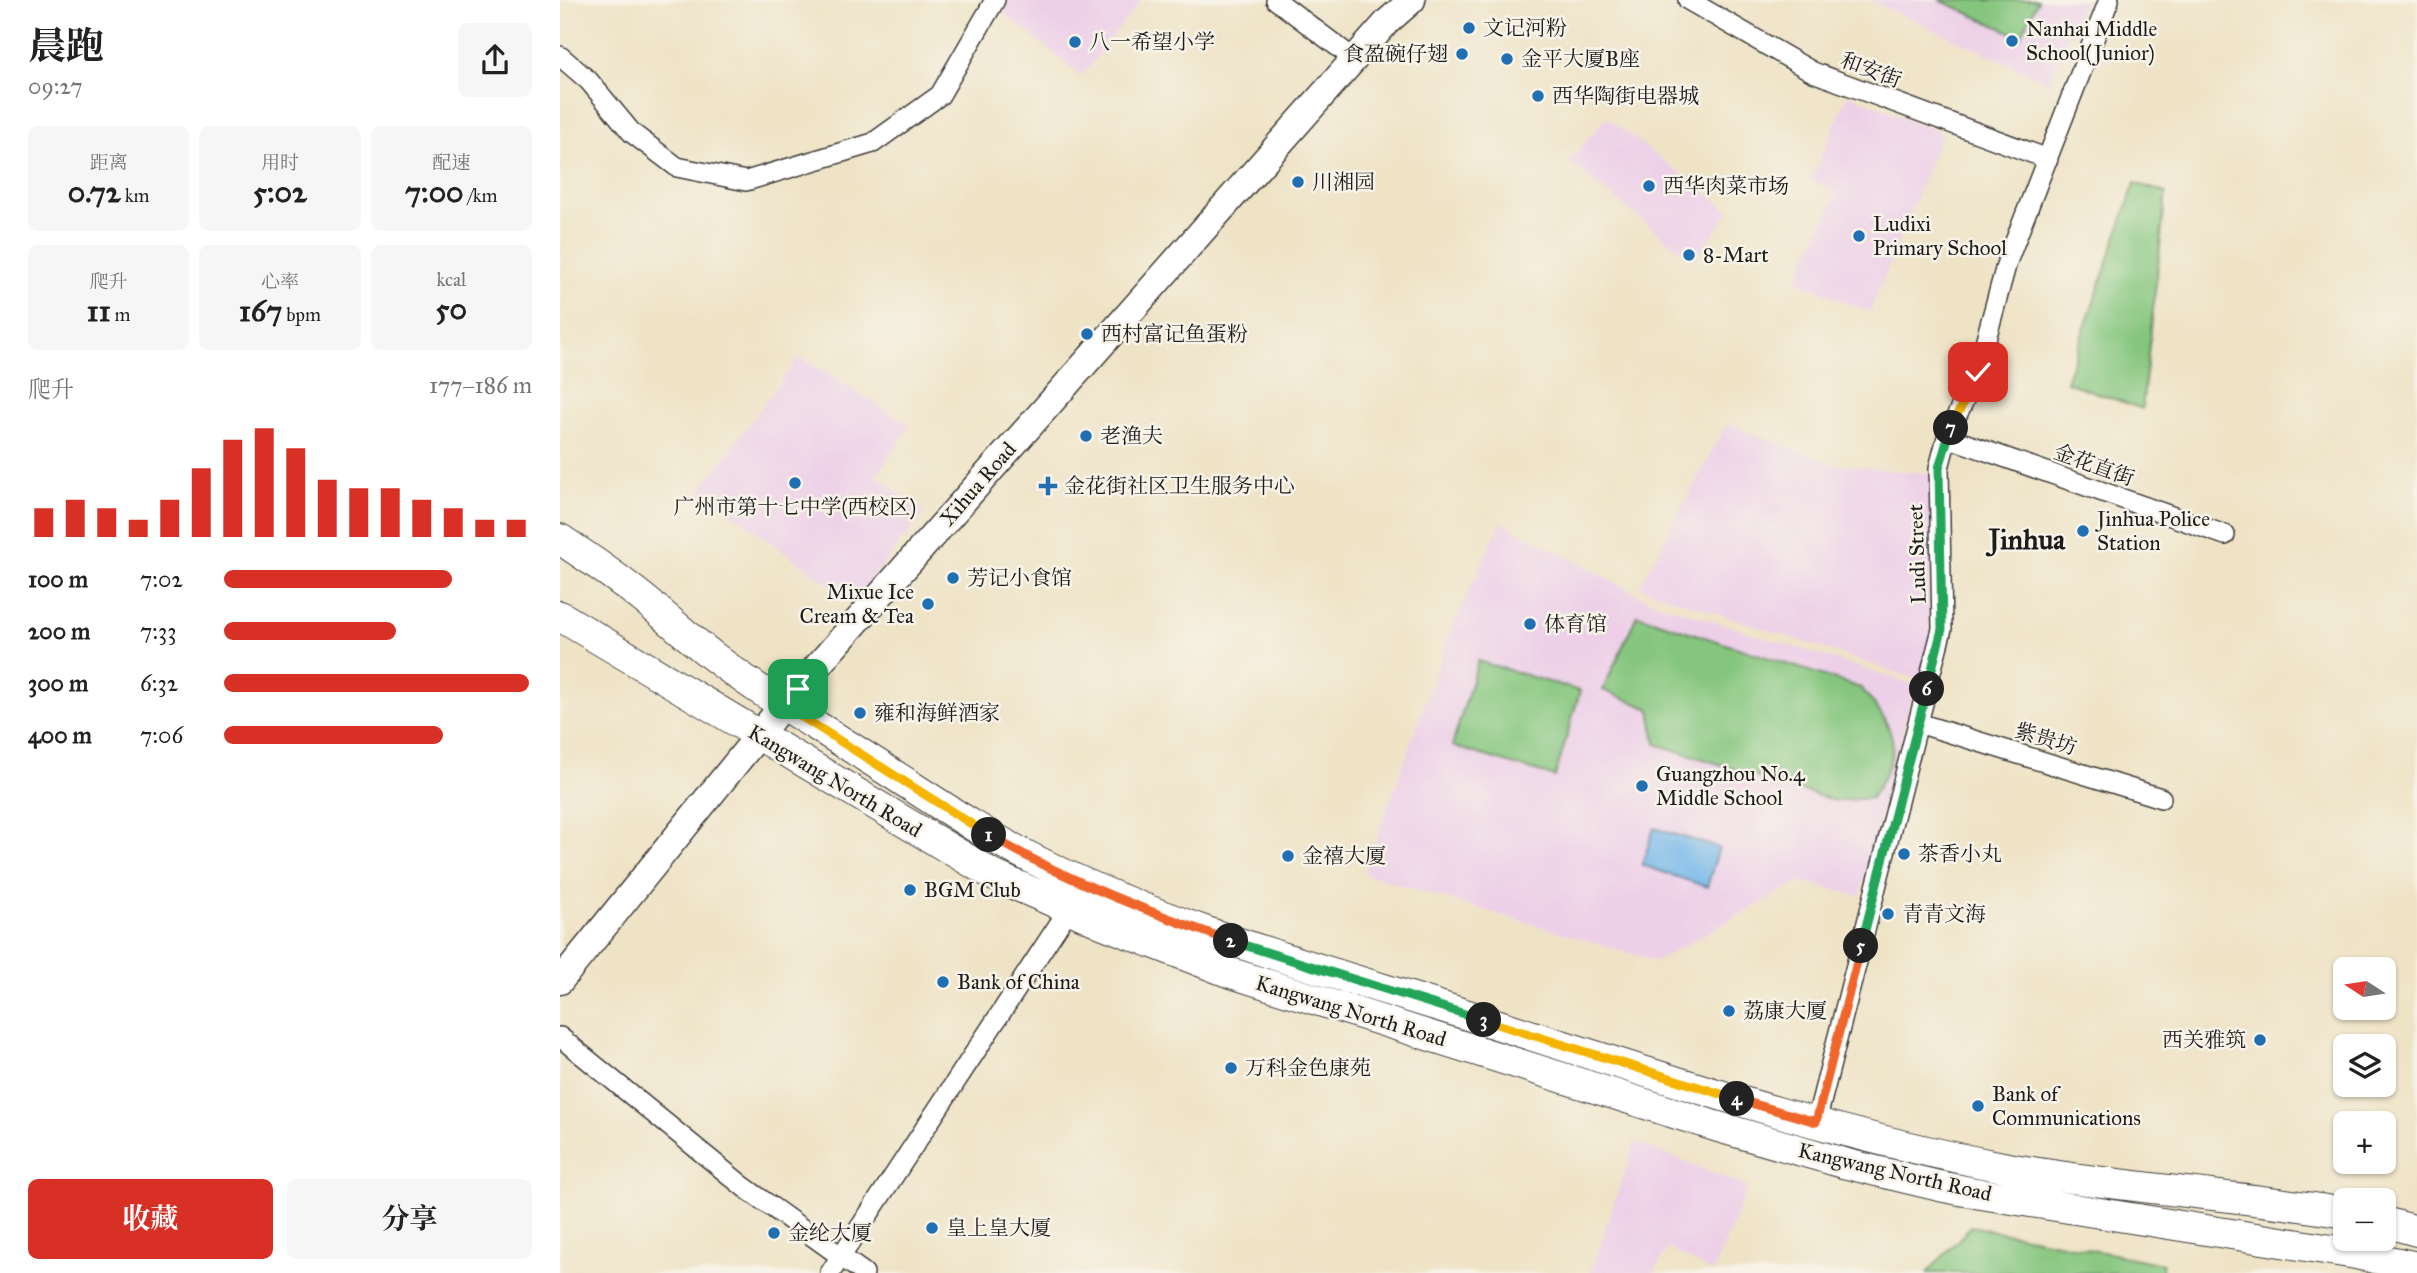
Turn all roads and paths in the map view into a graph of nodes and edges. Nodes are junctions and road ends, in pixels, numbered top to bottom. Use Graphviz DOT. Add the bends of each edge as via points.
graph roads {
  1 [pos="995,0"];
  2 [pos="1276,0"];
  3 [pos="1412,0"];
  4 [pos="1688,0"];
  5 [pos="2109,0"];
  6 [pos="560,56"];
  7 [pos="1354,59"];
  8 [pos="2049,159"];
  9 [pos="1947,437"];
  10 [pos="2225,536"];
  11 [pos="560,538"];
  12 [pos="560,616"];
  13 [pos="783,705"];
  14 [pos="1918,723"];
  15 [pos="757,736"];
  16 [pos="842,742"];
  17 [pos="821,774"];
  18 [pos="2161,798"];
  19 [pos="1069,909"];
  20 [pos="560,981"];
  21 [pos="560,1037"];
  22 [pos="1816,1122"];
  23 [pos="2333,1211"];
  24 [pos="2396,1225"];
  25 [pos="2417,1231"];
  26 [pos="836,1265"];
  27 [pos="2417,1267"];
  28 [pos="864,1273"];
  1 -- 6 [label="street" via="940,95 873,143 746,181 677,167 632,133 589,81"];
  2 -- 7 [label="street"];
  3 -- 7 [label="street, Xihua Road"];
  4 -- 8 [label="street, 和安街" via="1813,72"];
  5 -- 8 [label="street, Ludi Street"];
  7 -- 13 [label="street, Xihua Road"];
  8 -- 9 [label="street, Ludi Street" via="2007,262 1978,372"];
  9 -- 10 [label="street, 金花直街"];
  9 -- 14 [label="street, Ludi Street" via="1938,489 1942,629"];
  11 -- 13 [label="main road, Kangwang North Road"];
  12 -- 15 [label="main road, Kangwang North Road"];
  13 -- 15 [label="street, Xihua Road"];
  13 -- 16 [label="main road, Kangwang North Road"];
  14 -- 18 [label="street, 紫贵坊"];
  14 -- 22 [label="street, Ludi Street"];
  15 -- 17 [label="main road, Kangwang North Road"];
  15 -- 20 [label="street, Xihua Road"];
  16 -- 17 [label="street" via="823,743 816,750"];
  16 -- 22 [label="main road, Kangwang North Road" via="1000,842 1157,915"];
  17 -- 19 [label="main road, Kangwang North Road" via="995,876"];
  19 -- 26 [label="street"];
  19 -- 27 [label="main road, Kangwang North Road" via="1228,972 1836,1161 1970,1192"];
  21 -- 26 [label="street"];
  22 -- 23 [label="main road, Kangwang North Road" via="2043,1174"];
  24 -- 25 [label="main road"];
  26 -- 28 [label="street"];
}
